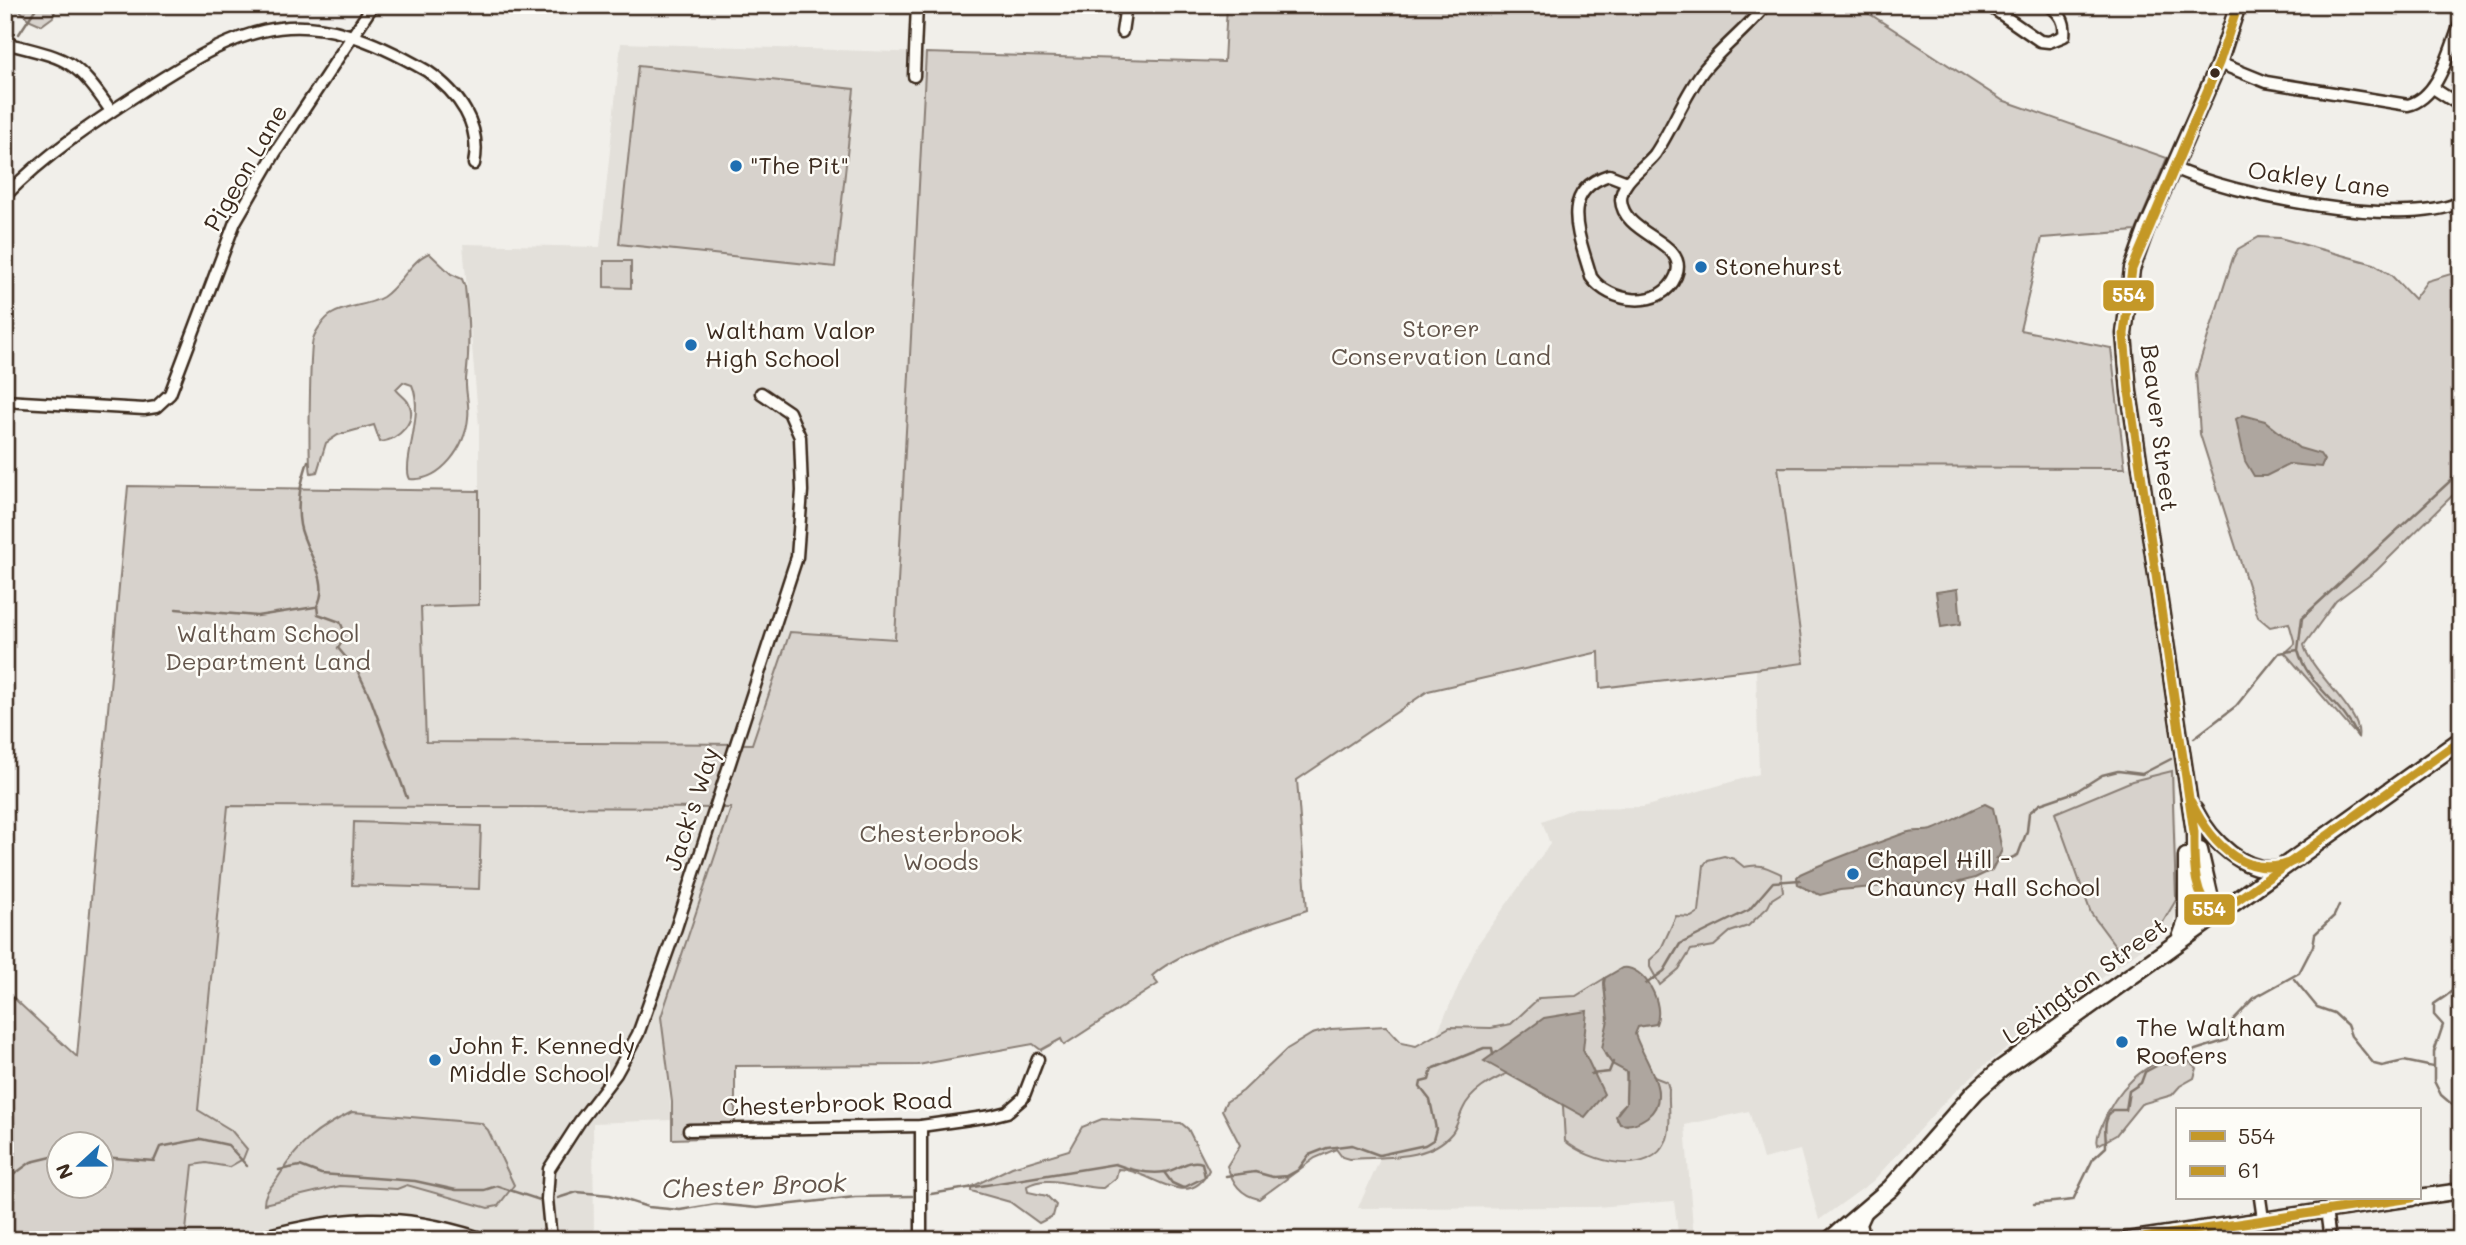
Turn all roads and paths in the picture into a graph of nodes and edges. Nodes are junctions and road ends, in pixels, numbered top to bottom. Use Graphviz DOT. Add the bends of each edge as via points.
graph roads {
  1 [pos="373,5"];
  2 [pos="917,5"];
  3 [pos="1126,5"];
  4 [pos="1766,5"];
  5 [pos="1988,5"];
  6 [pos="2049,5"];
  7 [pos="2238,5"];
  8 [pos="2461,22"];
  9 [pos="1122,32"];
  10 [pos="355,33"];
  11 [pos="5,43"];
  12 [pos="2219,63"];
  13 [pos="914,76"];
  14 [pos="2433,88"];
  15 [pos="2461,106"];
  16 [pos="111,111"];
  17 [pos="474,164"];
  18 [pos="2173,168"];
  19 [pos="1627,182"];
  20 [pos="5,195"];
  21 [pos="2461,202"];
  22 [pos="761,393"];
  23 [pos="5,401"];
  24 [pos="2461,740"];
  25 [pos="2186,774"];
  26 [pos="2188,793"];
  27 [pos="2287,867"];
  28 [pos="2216,916"];
  29 [pos="2178,943"];
  30 [pos="1038,1059"];
  31 [pos="921,1126"];
  32 [pos="689,1130"];
  33 [pos="2461,1191"];
  34 [pos="2420,1197"];
  35 [pos="2260,1200"];
  36 [pos="2398,1200"];
  37 [pos="2326,1210"];
  38 [pos="1864,1213"];
  39 [pos="2263,1219"];
  40 [pos="553,1236"];
  41 [pos="261,1240"];
  42 [pos="311,1240"];
  43 [pos="413,1240"];
  44 [pos="477,1240"];
  45 [pos="921,1240"];
  46 [pos="1830,1240"];
  47 [pos="1863,1240"];
  48 [pos="2127,1240"];
  49 [pos="2330,1240"];
  1 -- 10 [label="street, Pigeon Lane"];
  2 -- 13 [label="street"];
  3 -- 9 [label="street"];
  4 -- 19 [label="street" via="1706,67 1654,154"];
  5 -- 6 [label="street" via="2040,41 2049,42 2064,36 2065,28"];
  7 -- 12 [label="main road, Beaver Street"];
  8 -- 14 [label="street"];
  10 -- 16 [label="street" via="321,23 276,23 250,29 206,49"];
  10 -- 17 [label="street" via="416,64 452,92 471,119"];
  10 -- 23 [label="street, Pigeon Lane" via="235,222 176,381 162,403 144,409"];
  11 -- 16 [label="street" via="77,67"];
  12 -- 14 [label="street" via="2266,82 2408,105"];
  12 -- 18 [label="main road, Beaver Street"];
  14 -- 15 [label="street"];
  16 -- 20 [label="street" via="38,163"];
  18 -- 21 [label="street, Oakley Lane" via="2232,189 2398,214 2438,210"];
  18 -- 25 [label="main road, Beaver Street" via="2132,269 2124,346"];
  19 -- 19 [label="street" via="1609,175 1600,178 1583,192 1575,211 1597,286 1623,299 1640,300 1673,281 1677,262 1663,243 1628,220 1621,201"];
  22 -- 40 [label="street, Jack's Way" via="789,411 800,437 797,557 638,1034 616,1074 549,1169 547,1199"];
  24 -- 27 [label="main road, Lexington Street"];
  25 -- 26 [label="main road, Beaver Street"];
  25 -- 29 [label="main road" via="2186,921"];
  26 -- 27 [label="main road" via="2205,828 2225,848 2257,867"];
  26 -- 28 [label="main road, Beaver Street" via="2198,890"];
  27 -- 28 [label="main road, Lexington Street"];
  28 -- 29 [label="main road, Lexington Street"];
  29 -- 38 [label="main road, Lexington Street" via="1988,1080"];
  30 -- 31 [label="street, Chesterbrook Road" via="1023,1098 1007,1112"];
  31 -- 32 [label="street, Chesterbrook Road"];
  31 -- 45 [label="street"];
  33 -- 34 [label="main road"];
  35 -- 39 [label="street"];
  36 -- 37 [label="main road"];
  37 -- 39 [label="main road"];
  37 -- 49 [label="street"];
  38 -- 46 [label="main road, Lexington Street"];
  38 -- 47 [label="main road" via="1859,1224"];
  39 -- 48 [label="main road"];
  41 -- 44 [label="main road" via="314,1226 363,1220 415,1223"];
  42 -- 43 [label="main road" via="353,1235"];
}
